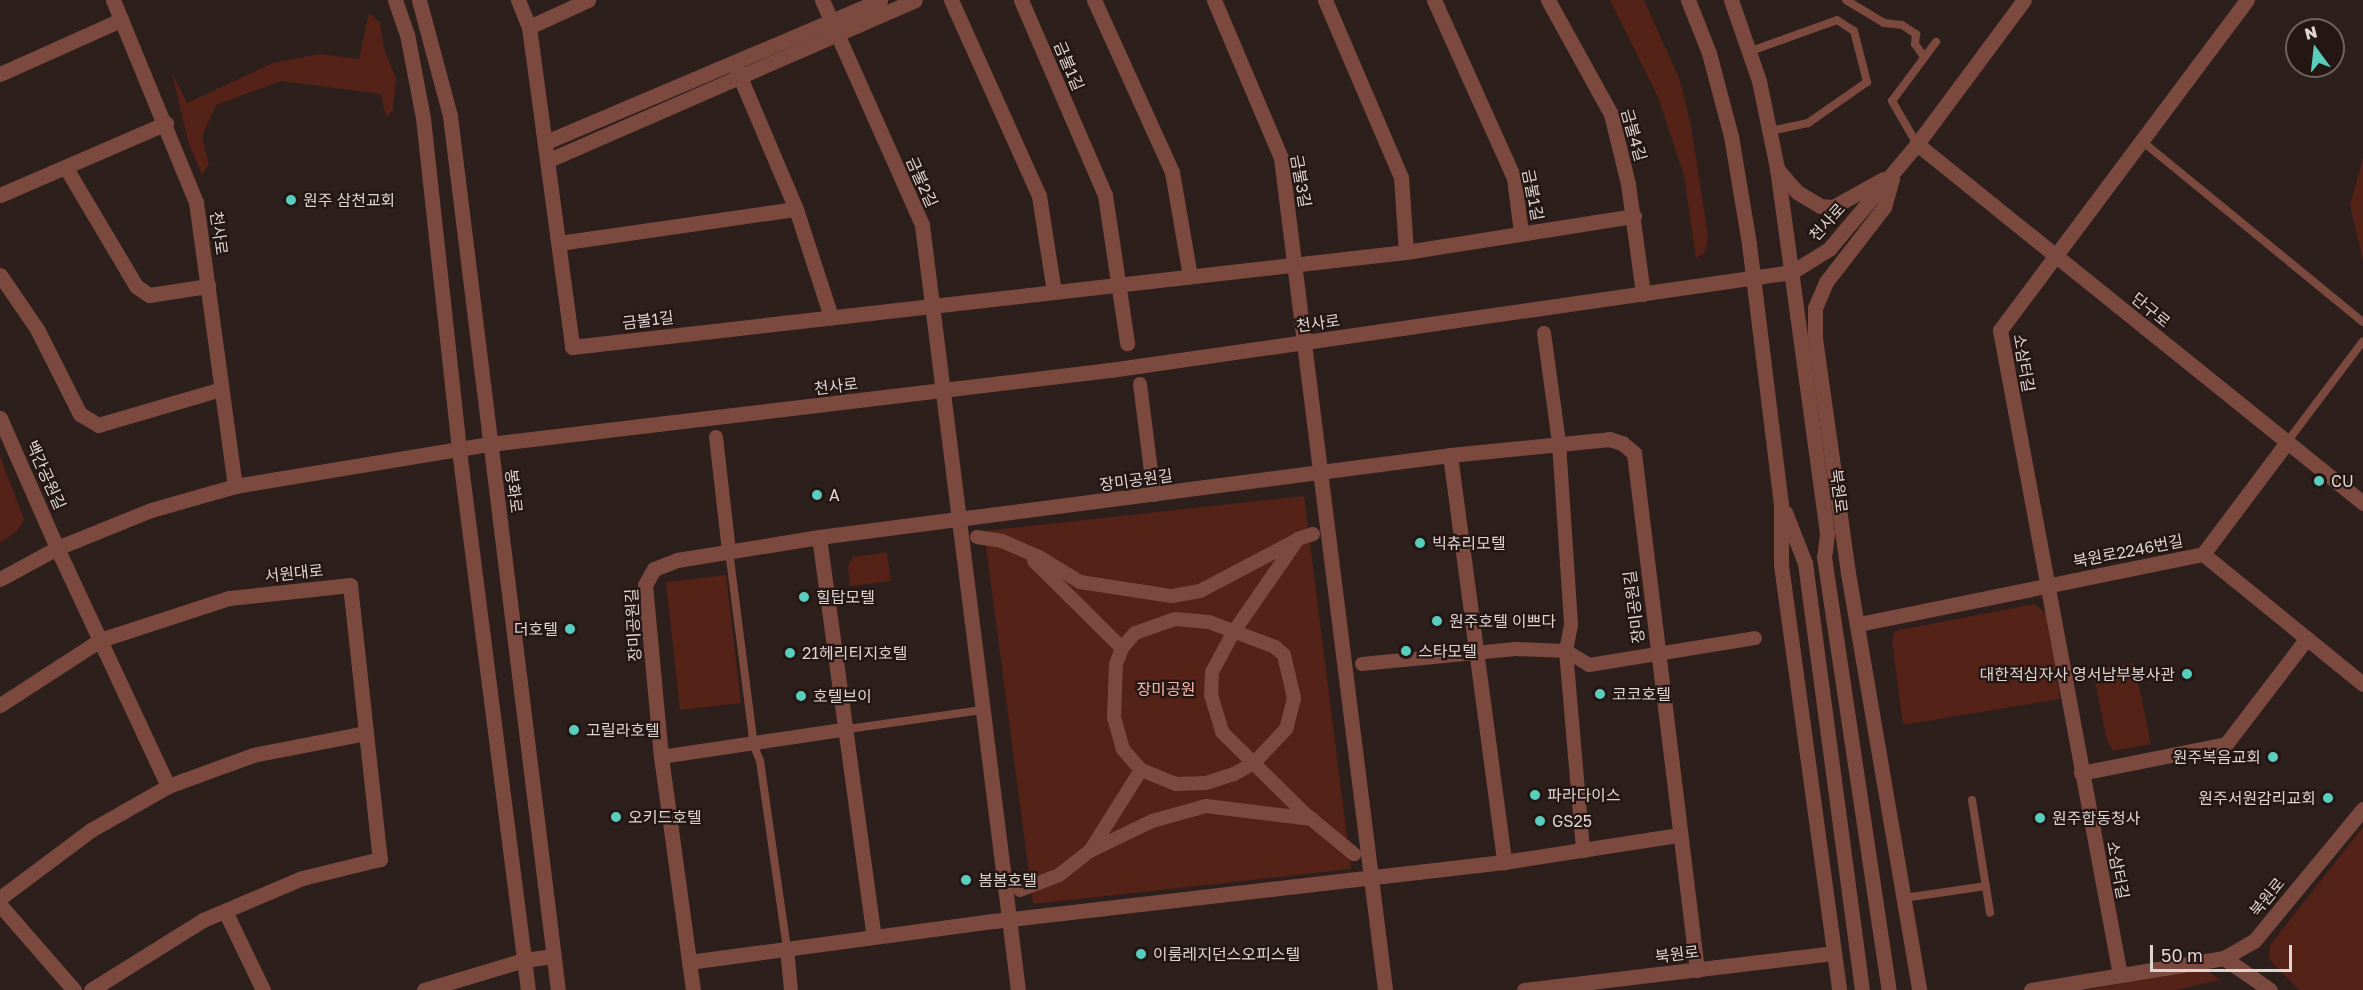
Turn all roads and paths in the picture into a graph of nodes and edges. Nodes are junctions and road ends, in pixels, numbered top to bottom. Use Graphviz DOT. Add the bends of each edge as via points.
graph roads {
  1 [pos="113,0"];
  2 [pos="395,0"];
  3 [pos="419,0"];
  4 [pos="518,0"];
  5 [pos="588,0"];
  6 [pos="822,0"];
  7 [pos="880,0"];
  8 [pos="915,0"];
  9 [pos="951,0"];
  10 [pos="1021,0"];
  11 [pos="1094,0"];
  12 [pos="1214,0"];
  13 [pos="1324,0"];
  14 [pos="1434,0"];
  15 [pos="1548,0"];
  16 [pos="1688,0"];
  17 [pos="1731,0"];
  18 [pos="1846,0"];
  19 [pos="2024,0"];
  20 [pos="2247,0"];
  21 [pos="121,20"];
  22 [pos="529,27"];
  23 [pos="833,27"];
  24 [pos="1936,42"];
  25 [pos="1751,51"];
  26 [pos="1924,57"];
  27 [pos="737,70"];
  28 [pos="0,74"];
  29 [pos="166,123"];
  30 [pos="1771,131"];
  31 [pos="546,142"];
  32 [pos="2143,142"];
  33 [pos="1917,144"];
  34 [pos="549,160"];
  35 [pos="66,168"];
  36 [pos="1777,168"];
  37 [pos="1893,173"];
  38 [pos="0,195"];
  39 [pos="796,209"];
  40 [pos="1634,216"];
  41 [pos="1521,233"];
  42 [pos="559,243"];
  43 [pos="1406,252"];
  44 [pos="2056,256"];
  45 [pos="1295,263"];
  46 [pos="1792,272"];
  47 [pos="0,275"];
  48 [pos="1190,276"];
  49 [pos="1754,277"];
  50 [pos="1119,284"];
  51 [pos="208,286"];
  52 [pos="1054,292"];
  53 [pos="1643,294"];
  54 [pos="932,307"];
  55 [pos="831,317"];
  56 [pos="2363,322"];
  57 [pos="1544,333"];
  58 [pos="2363,341"];
  59 [pos="1127,343"];
  60 [pos="1304,344"];
  61 [pos="1140,384"];
  62 [pos="221,389"];
  63 [pos="940,392"];
  64 [pos="0,418"];
  65 [pos="716,437"];
  66 [pos="2287,442"];
  67 [pos="1559,443"];
  68 [pos="490,444"];
  69 [pos="459,450"];
  70 [pos="1450,455"];
  71 [pos="1320,473"];
  72 [pos="235,486"];
  73 [pos="1154,495"];
  74 [pos="1781,503"];
  75 [pos="2363,503"];
  76 [pos="957,519"];
  77 [pos="1313,534"];
  78 [pos="1827,534"];
  79 [pos="819,537"];
  80 [pos="977,537"];
  81 [pos="1298,539"];
  82 [pos="57,548"];
  83 [pos="1023,550"];
  84 [pos="729,551"];
  85 [pos="2203,554"];
  86 [pos="1848,573"];
  87 [pos="0,579"];
  88 [pos="2048,586"];
  89 [pos="1859,624"];
  90 [pos="1234,631"];
  91 [pos="1755,638"];
  92 [pos="2307,638"];
  93 [pos="100,640"];
  94 [pos="1122,648"];
  95 [pos="1566,651"];
  96 [pos="1475,652"];
  97 [pos="1658,655"];
  98 [pos="1362,664"];
  99 [pos="2363,684"];
  100 [pos="0,705"];
  101 [pos="982,710"];
  102 [pos="848,729"];
  103 [pos="365,733"];
  104 [pos="754,746"];
  105 [pos="661,757"];
  106 [pos="1254,763"];
  107 [pos="1141,770"];
  108 [pos="2080,773"];
  109 [pos="168,786"];
  110 [pos="1972,800"];
  111 [pos="2363,808"];
  112 [pos="1312,819"];
  113 [pos="1679,835"];
  114 [pos="1090,851"];
  115 [pos="1583,851"];
  116 [pos="1354,854"];
  117 [pos="1504,862"];
  118 [pos="1371,878"];
  119 [pos="1986,886"];
  120 [pos="1020,890"];
  121 [pos="0,898"];
  122 [pos="1904,898"];
  123 [pos="0,905"];
  124 [pos="225,911"];
  125 [pos="1990,913"];
  126 [pos="1009,919"];
  127 [pos="874,936"];
  128 [pos="786,948"];
  129 [pos="1833,953"];
  130 [pos="553,956"];
  131 [pos="2224,958"];
  132 [pos="524,960"];
  133 [pos="689,962"];
  134 [pos="1697,970"];
  135 [pos="2120,975"];
  136 [pos="74,990"];
  137 [pos="92,990"];
  138 [pos="263,990"];
  139 [pos="424,990"];
  140 [pos="528,990"];
  141 [pos="558,990"];
  142 [pos="693,990"];
  143 [pos="791,990"];
  144 [pos="1018,990"];
  145 [pos="1384,990"];
  146 [pos="1524,990"];
  147 [pos="1839,990"];
  148 [pos="1862,990"];
  149 [pos="1889,990"];
  150 [pos="1918,990"];
  151 [pos="2031,990"];
  152 [pos="2270,990"];
  1 -- 21 [label="street, 천사로"];
  2 -- 69 [label="street" via="407,34 423,118"];
  3 -- 68 [label="street, 봉화로" via="450,116"];
  4 -- 22 [label="street, 금불1길"];
  5 -- 22 [label="street"];
  6 -- 23 [label="street, 금불2길"];
  7 -- 23 [label="street"];
  8 -- 23 [label="street"];
  9 -- 52 [label="street" via="1040,196"];
  10 -- 50 [label="street, 금불1길" via="1105,195"];
  11 -- 48 [label="street" via="1172,172"];
  12 -- 45 [label="street, 금불3길" via="1281,158"];
  13 -- 43 [label="street" via="1401,177"];
  14 -- 41 [label="street, 금불1길" via="1514,178"];
  15 -- 40 [label="street, 금불4길" via="1611,114"];
  16 -- 49 [label="street" via="1709,53 1731,136"];
  17 -- 25 [label="street, 북원로"];
  18 -- 26 [label="lane" via="1884,23 1902,25 1916,34 1916,44"];
  19 -- 33 [label="street, 천사로"];
  20 -- 32 [label="street, 소삼터길"];
  21 -- 28 [label="street"];
  21 -- 29 [label="street, 천사로"];
  22 -- 31 [label="street, 금불1길"];
  23 -- 27 [label="street"];
  23 -- 54 [label="street, 금불2길" via="922,225"];
  24 -- 26 [label="lane"];
  25 -- 30 [label="street, 북원로"];
  25 -- 30 [label="lane" via="1838,20 1854,31 1867,82 1808,123"];
  26 -- 33 [label="lane" via="1892,101"];
  27 -- 31 [label="street"];
  27 -- 34 [label="street"];
  27 -- 39 [label="street"];
  29 -- 35 [label="street"];
  29 -- 51 [label="street, 천사로" via="196,202"];
  30 -- 36 [label="street, 북원로"];
  31 -- 34 [label="street, 금불1길"];
  32 -- 44 [label="street, 소삼터길"];
  32 -- 56 [label="lane"];
  33 -- 37 [label="street, 천사로"];
  33 -- 44 [label="street, 단구로"];
  34 -- 42 [label="street, 금불1길"];
  35 -- 38 [label="street"];
  35 -- 51 [label="street" via="136,286 149,295"];
  36 -- 37 [label="street" via="1810,202 1833,207"];
  36 -- 46 [label="street, 북원로"];
  37 -- 46 [label="street, 천사로" via="1828,249"];
  37 -- 86 [label="street" via="1884,207 1826,282 1815,308 1815,338"];
  39 -- 42 [label="street"];
  39 -- 55 [label="street"];
  40 -- 41 [label="street, 금불1길"];
  40 -- 53 [label="street, 금불4길"];
  41 -- 43 [label="street, 금불1길"];
  42 -- 55 [label="street, 금불1길" via="572,346"];
  43 -- 45 [label="street, 금불1길"];
  44 -- 66 [label="street, 단구로"];
  44 -- 88 [label="street, 소삼터길" via="2000,330"];
  45 -- 48 [label="street, 금불1길"];
  45 -- 60 [label="street, 금불3길"];
  46 -- 49 [label="street, 천사로"];
  46 -- 78 [label="street, 북원로"];
  47 -- 62 [label="street" via="37,329 80,414 98,425"];
  48 -- 50 [label="street, 금불1길"];
  49 -- 53 [label="street, 천사로"];
  49 -- 74 [label="street"];
  50 -- 52 [label="street, 금불1길"];
  50 -- 59 [label="street, 금불1길"];
  51 -- 62 [label="street, 천사로"];
  52 -- 54 [label="street, 금불1길"];
  53 -- 60 [label="street, 천사로"];
  54 -- 55 [label="street, 금불1길"];
  54 -- 63 [label="street, 금불2길"];
  57 -- 67 [label="street"];
  58 -- 66 [label="lane"];
  60 -- 63 [label="street, 천사로"];
  60 -- 71 [label="street"];
  61 -- 73 [label="street"];
  62 -- 72 [label="street, 천사로"];
  63 -- 68 [label="street, 천사로"];
  63 -- 76 [label="street"];
  64 -- 82 [label="street, 백간공원길"];
  65 -- 84 [label="street"];
  66 -- 75 [label="street, 단구로"];
  66 -- 85 [label="street"];
  67 -- 70 [label="street, 장미공원길"];
  67 -- 95 [label="street" via="1571,625"];
  67 -- 97 [label="street, 장미공원길" via="1609,439 1634,453"];
  68 -- 69 [label="street, 천사로"];
  68 -- 130 [label="street, 봉화로"];
  69 -- 72 [label="street"];
  69 -- 132 [label="street"];
  70 -- 71 [label="street, 장미공원길"];
  70 -- 96 [label="street"];
  71 -- 73 [label="street, 장미공원길"];
  71 -- 118 [label="street"];
  72 -- 82 [label="street" via="151,510"];
  73 -- 76 [label="street, 장미공원길"];
  74 -- 129 [label="street" via="1780,565"];
  74 -- 148 [label="street" via="1805,563"];
  76 -- 79 [label="street, 장미공원길"];
  76 -- 101 [label="street"];
  77 -- 81 [label="street"];
  78 -- 86 [label="street"];
  78 -- 149 [label="street, 북원로" via="1824,557"];
  79 -- 84 [label="street, 장미공원길"];
  79 -- 102 [label="street"];
  80 -- 83 [label="street"];
  81 -- 83 [label="street" via="1200,591 1172,596 1080,582"];
  81 -- 90 [label="street"];
  82 -- 87 [label="street"];
  82 -- 93 [label="street"];
  83 -- 94 [label="street"];
  84 -- 104 [label="lane"];
  84 -- 105 [label="street, 장미공원길" via="654,569 645,585"];
  85 -- 88 [label="street, 북원로2246번길"];
  85 -- 92 [label="street, 북원로2246번길"];
  86 -- 89 [label="street"];
  88 -- 89 [label="street, 북원로2246번길"];
  88 -- 108 [label="street, 소삼터길"];
  89 -- 122 [label="street"];
  90 -- 94 [label="street" via="1209,622 1175,618 1135,633"];
  90 -- 106 [label="street" via="1212,672 1211,695 1222,732"];
  90 -- 106 [label="street" via="1275,647 1284,655 1294,698 1286,729"];
  91 -- 97 [label="street"];
  92 -- 99 [label="street, 북원로2246번길"];
  92 -- 108 [label="street" via="2226,744"];
  93 -- 100 [label="street, 서원대로"];
  93 -- 103 [label="street, 서원대로" via="229,598 350,585"];
  93 -- 109 [label="street"];
  94 -- 107 [label="street" via="1116,664 1114,718 1123,749"];
  95 -- 96 [label="street"];
  95 -- 97 [label="street" via="1589,665"];
  95 -- 115 [label="street"];
  96 -- 98 [label="street"];
  96 -- 117 [label="street"];
  97 -- 113 [label="street, 장미공원길"];
  101 -- 102 [label="lane"];
  101 -- 126 [label="street"];
  102 -- 104 [label="street"];
  102 -- 127 [label="street"];
  103 -- 109 [label="street" via="263,752"];
  103 -- 124 [label="street, 서원대로" via="380,859 302,878"];
  104 -- 105 [label="street"];
  104 -- 128 [label="lane" via="760,761"];
  105 -- 133 [label="street, 장미공원길"];
  106 -- 107 [label="street" via="1206,783 1176,784"];
  106 -- 112 [label="street"];
  107 -- 114 [label="street"];
  108 -- 135 [label="street, 소삼터길"];
  109 -- 121 [label="street" via="91,830"];
  110 -- 119 [label="lane"];
  111 -- 131 [label="street, 북원로" via="2254,941"];
  112 -- 114 [label="street" via="1206,806 1152,821"];
  112 -- 116 [label="street"];
  113 -- 115 [label="street"];
  113 -- 134 [label="street, 장미공원길"];
  114 -- 120 [label="street" via="1059,876"];
  115 -- 117 [label="street"];
  117 -- 118 [label="street"];
  118 -- 126 [label="street"];
  118 -- 145 [label="street"];
  119 -- 122 [label="lane"];
  119 -- 125 [label="lane"];
  122 -- 150 [label="street"];
  123 -- 136 [label="street"];
  124 -- 137 [label="street, 서원대로" via="189,927"];
  124 -- 138 [label="street"];
  126 -- 127 [label="street"];
  126 -- 144 [label="street"];
  127 -- 128 [label="street"];
  128 -- 133 [label="street"];
  128 -- 143 [label="street"];
  129 -- 134 [label="street, 북원로"];
  129 -- 147 [label="street"];
  130 -- 132 [label="street"];
  130 -- 141 [label="street, 봉화로"];
  131 -- 135 [label="street, 북원로"];
  131 -- 152 [label="street"];
  132 -- 139 [label="street"];
  132 -- 140 [label="street"];
  133 -- 142 [label="street, 장미공원길"];
  134 -- 146 [label="street, 북원로"];
  135 -- 151 [label="street, 북원로"];
}
